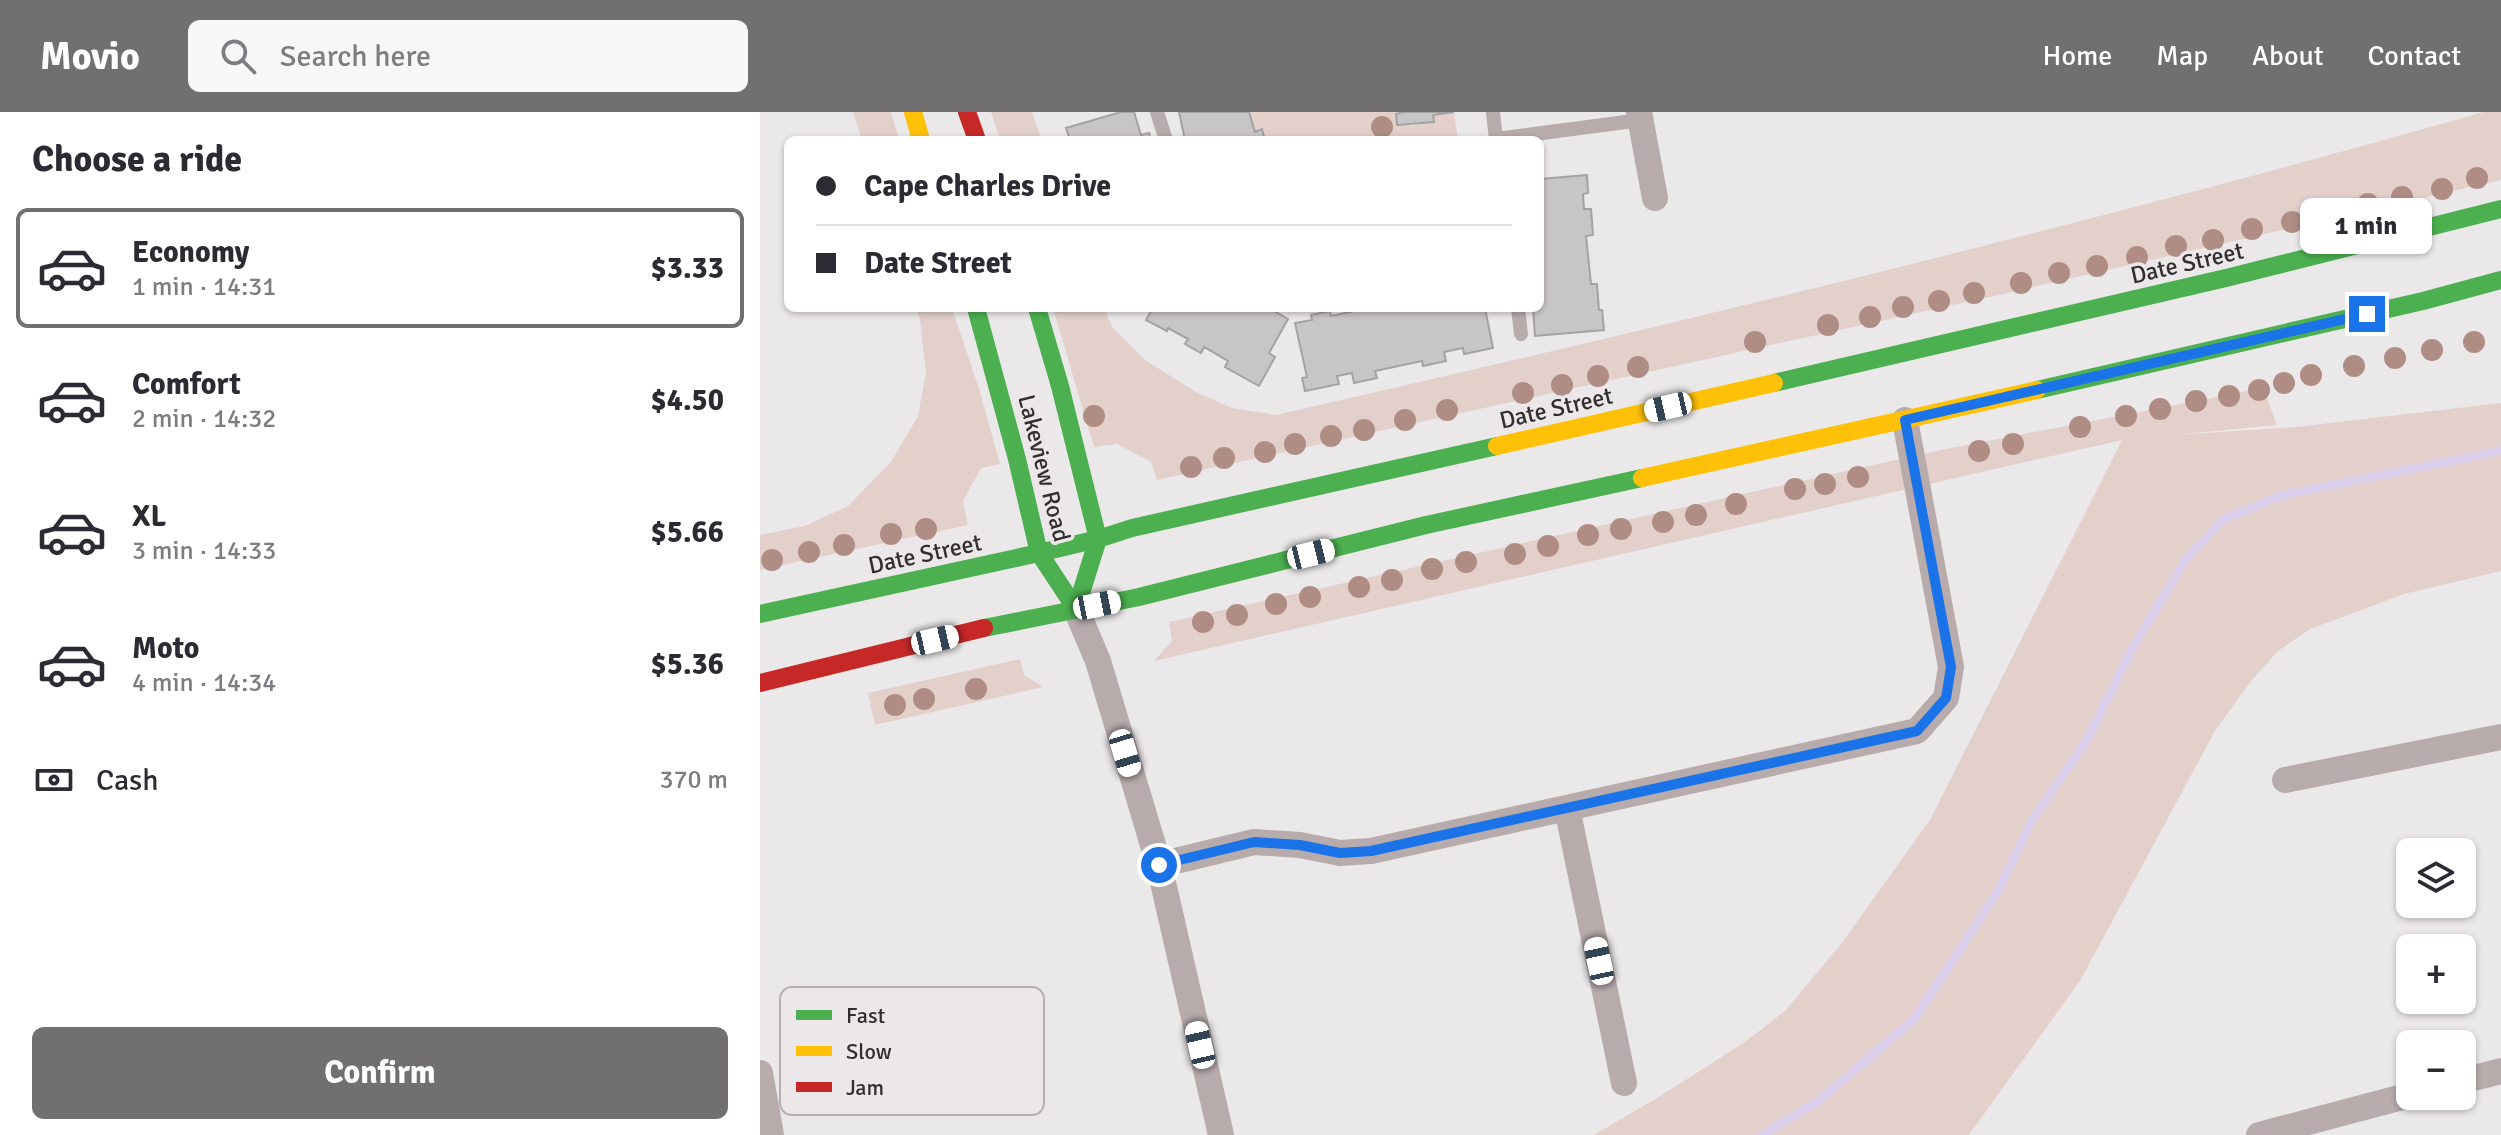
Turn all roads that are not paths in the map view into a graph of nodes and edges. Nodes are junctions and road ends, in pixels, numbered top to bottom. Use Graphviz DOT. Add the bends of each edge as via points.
graph roads {
  1 [pos="913,112"];
  2 [pos="967,112"];
  3 [pos="1157,112"];
  4 [pos="1493,112"];
  5 [pos="1640,116"];
  6 [pos="920,136"];
  7 [pos="976,136"];
  8 [pos="1165,136"];
  9 [pos="1496,136"];
  10 [pos="1515,136"];
  11 [pos="1655,198"];
  12 [pos="2501,209"];
  13 [pos="2501,280"];
  14 [pos="977,312"];
  15 [pos="1038,312"];
  16 [pos="1518,312"];
  17 [pos="1521,334"];
  18 [pos="1905,420"];
  19 [pos="1098,539"];
  20 [pos="1039,553"];
  21 [pos="1076,609"];
  22 [pos="760,614"];
  23 [pos="760,683"];
  24 [pos="2501,737"];
  25 [pos="2285,780"];
  26 [pos="1567,808"];
  27 [pos="1159,865"];
  28 [pos="2501,1071"];
  29 [pos="760,1073"];
  30 [pos="2476,1077"];
  31 [pos="1624,1083"];
  32 [pos="2396,1100"];
  33 [pos="2325,1126"];
  34 [pos="771,1135"];
  35 [pos="1221,1135"];
  36 [pos="2259,1135"];
  1 -- 6 [label="main road"];
  2 -- 7 [label="main road"];
  3 -- 8 [label="lane"];
  4 -- 9 [label="lane"];
  5 -- 10 [label="lane"];
  5 -- 11 [label="street"];
  12 -- 19 [label="main road, Date Street" via="2195,286"];
  13 -- 18 [label="main road"];
  14 -- 20 [label="main road, Lakeview Road"];
  15 -- 19 [label="main road, Lakeview Road"];
  16 -- 17 [label="lane"];
  18 -- 21 [label="main road" via="1426,525"];
  18 -- 26 [label="street" via="1951,667 1946,698 1917,731"];
  19 -- 20 [label="main road, Date Street"];
  19 -- 21 [label="main road, Lakeview Road"];
  20 -- 21 [label="main road, Lakeview Road"];
  20 -- 22 [label="main road, Date Street"];
  21 -- 23 [label="main road"];
  21 -- 27 [label="street" via="1098,661"];
  24 -- 25 [label="street"];
  26 -- 27 [label="street" via="1371,851 1340,853 1254,842"];
  26 -- 31 [label="street"];
  27 -- 35 [label="street"];
  28 -- 30 [label="street"];
  29 -- 34 [label="street"];
  32 -- 33 [label="street"];
  33 -- 36 [label="street"];
}
